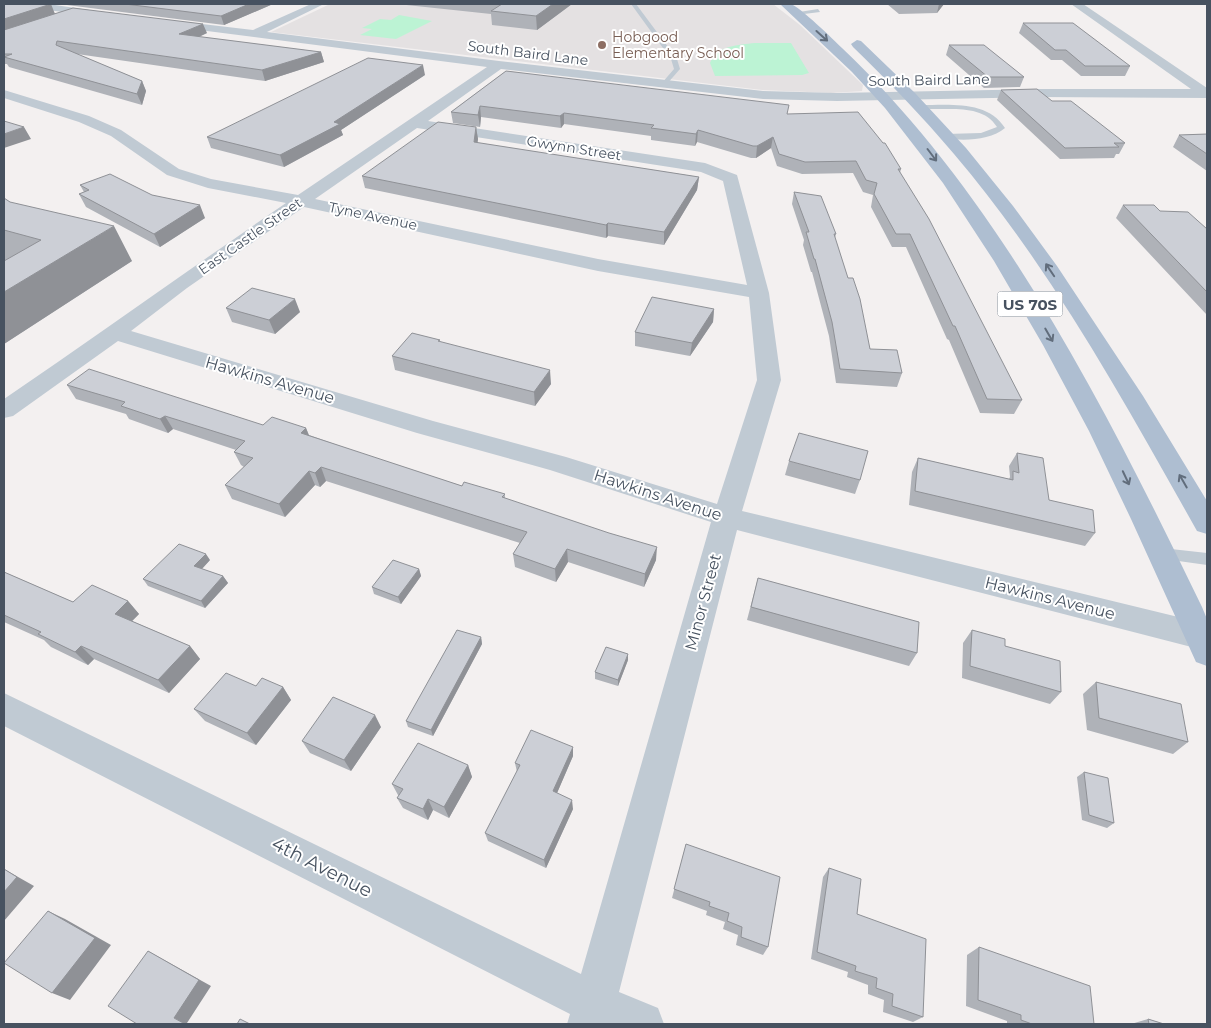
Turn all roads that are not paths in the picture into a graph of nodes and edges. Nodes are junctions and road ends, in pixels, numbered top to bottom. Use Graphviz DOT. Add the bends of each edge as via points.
graph roads {
  1 [pos="28,4"];
  2 [pos="319,4"];
  3 [pos="633,4"];
  4 [pos="1076,4"];
  5 [pos="802,8"];
  6 [pos="76,12"];
  7 [pos="113,16"];
  8 [pos="49,21"];
  9 [pos="157,22"];
  10 [pos="256,33"];
  11 [pos="499,65"];
  12 [pos="664,84"];
  13 [pos="1206,93"];
  14 [pos="4,94"];
  15 [pos="882,96"];
  16 [pos="915,102"];
  17 [pos="415,123"];
  18 [pos="946,136"];
  19 [pos="731,178"];
  20 [pos="300,200"];
  21 [pos="759,293"];
  22 [pos="115,333"];
  23 [pos="4,410"];
  24 [pos="726,517"];
  25 [pos="1207,524"];
  26 [pos="1162,554"];
  27 [pos="1207,559"];
  28 [pos="1205,642"];
  29 [pos="4,709"];
  30 [pos="592,1014"];
  31 [pos="642,1024"];
  1 -- 6 [label="street"];
  2 -- 10 [label="street"];
  3 -- 12 [label="lane" via="674,58 677,69"];
  4 -- 13 [label="street"];
  5 -- 15 [label="main road, US 70S, one-way"];
  5 -- 16 [label="main road, US 70S" via="868,54"];
  6 -- 7 [label="street"];
  6 -- 8 [label="street"];
  9 -- 10 [label="street, South Baird Lane"];
  10 -- 11 [label="street, South Baird Lane"];
  11 -- 12 [label="street, South Baird Lane"];
  11 -- 17 [label="street, East Castle Street"];
  12 -- 15 [label="street, South Baird Lane" via="763,95"];
  13 -- 16 [label="street, South Baird Lane" via="1038,93"];
  14 -- 20 [label="street, Tyne Avenue" via="77,116 116,133 173,172 208,183"];
  15 -- 16 [label="street, South Baird Lane"];
  15 -- 26 [label="main road, US 70S, one-way" via="929,151 984,227 1110,446"];
  16 -- 18 [label="main road, US 70S"];
  16 -- 18 [label="lane" via="980,111 992,116 1001,128 995,133 978,136"];
  17 -- 19 [label="street, Gwynn Street" via="705,168"];
  17 -- 20 [label="street, East Castle Street"];
  25 -- 18 [label="main road, US 70S, one-way" via="1136,401 1065,292 1024,232"];
  19 -- 21 [label="street, Minor Street"];
  20 -- 21 [label="street, Tyne Avenue" via="598,265"];
  20 -- 22 [label="street, East Castle Street"];
  21 -- 24 [label="street, Minor Street" via="769,380"];
  22 -- 23 [label="street, East Castle Street"];
  22 -- 24 [label="street, Hawkins Avenue" via="557,463"];
  24 -- 28 [label="street, Hawkins Avenue"];
  24 -- 30 [label="street, Minor Street"];
  26 -- 27 [label="lane"];
  26 -- 28 [label="main road, US 70S"];
  29 -- 30 [label="street, 4th Avenue"];
  30 -- 31 [label="street, 4th Avenue"];
}
